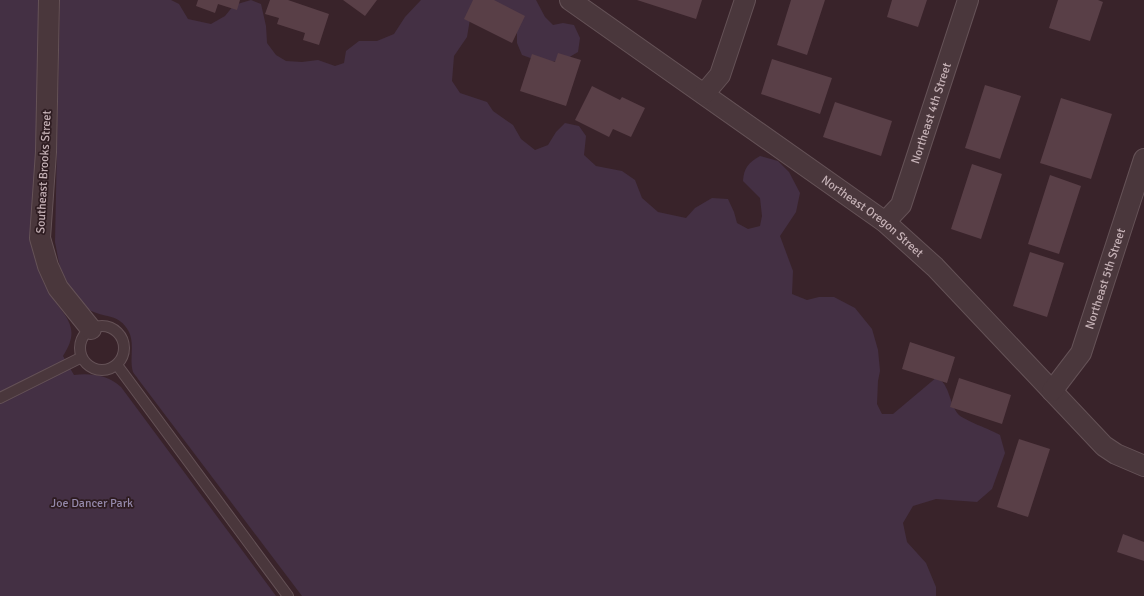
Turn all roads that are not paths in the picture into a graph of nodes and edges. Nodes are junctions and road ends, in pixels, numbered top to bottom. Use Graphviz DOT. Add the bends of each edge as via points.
graph roads {
  1 [pos="49,0"];
  2 [pos="570,0"];
  3 [pos="745,0"];
  4 [pos="968,0"];
  5 [pos="704,94"];
  6 [pos="1144,159"];
  7 [pos="886,222"];
  8 [pos="91,329"];
  9 [pos="82,357"];
  10 [pos="117,365"];
  11 [pos="1052,391"];
  12 [pos="0,398"];
  13 [pos="1144,466"];
  14 [pos="288,596"];
  1 -- 8 [label="street, Southeast Brooks Street" via="46,152 40,238 58,288"];
  2 -- 5 [label="street, Northeast Oregon Street"];
  3 -- 5 [label="street" via="720,75"];
  4 -- 7 [label="street, Northeast 4th Street" via="901,205"];
  5 -- 7 [label="street, Northeast Oregon Street"];
  6 -- 11 [label="street, Northeast 5th Street" via="1081,353"];
  7 -- 11 [label="street, Northeast Oregon Street" via="935,267"];
  8 -- 9 [label="lane" via="80,345"];
  8 -- 10 [label="lane" via="105,326 118,332 122,338 124,352"];
  9 -- 10 [label="lane" via="91,367 98,370"];
  9 -- 12 [label="lane"];
  10 -- 14 [label="lane"];
  11 -- 13 [label="street, Northeast Oregon Street" via="1104,446"];
}
